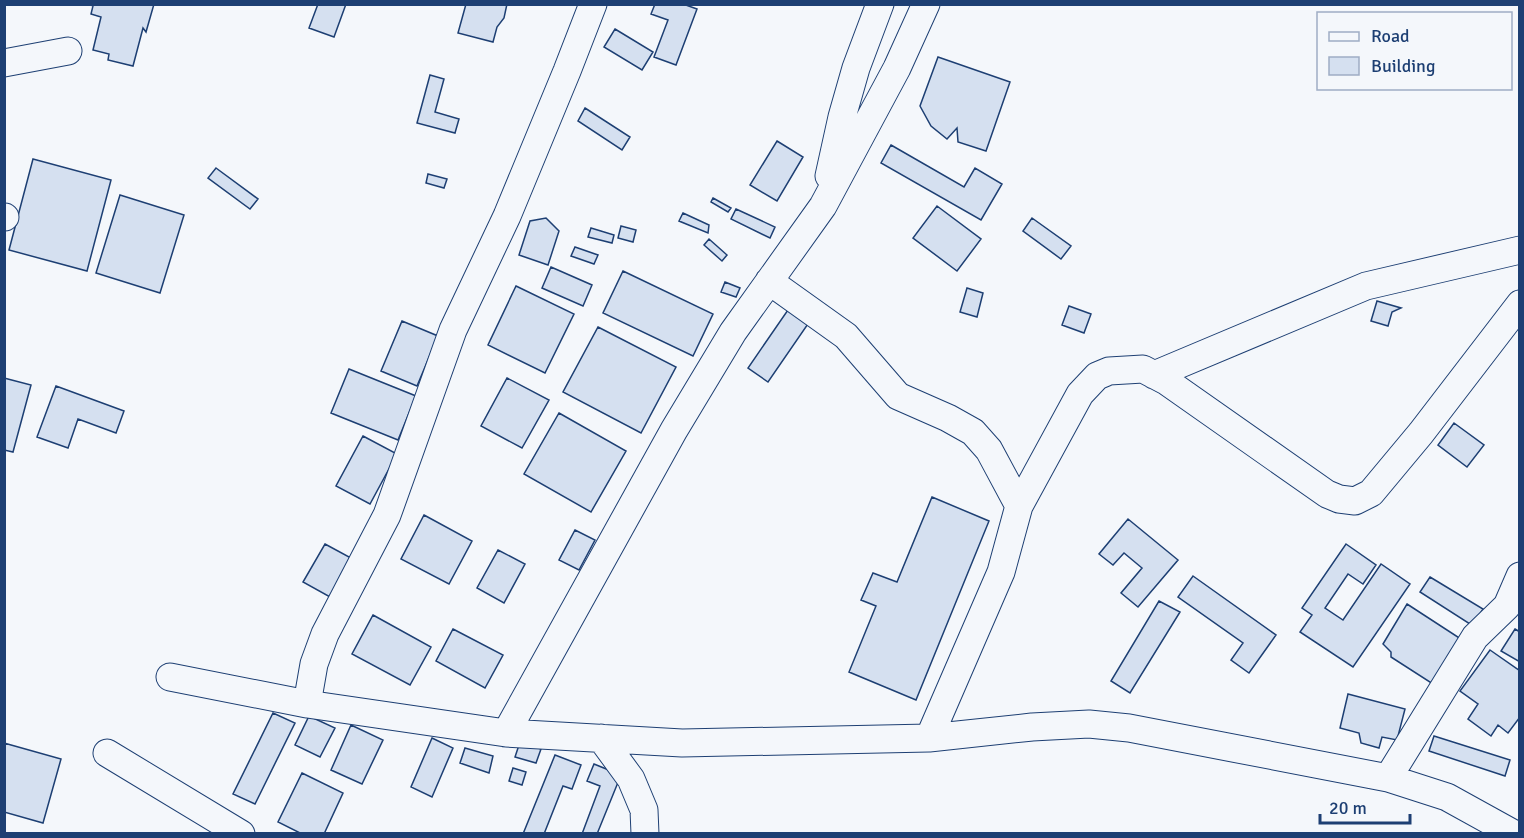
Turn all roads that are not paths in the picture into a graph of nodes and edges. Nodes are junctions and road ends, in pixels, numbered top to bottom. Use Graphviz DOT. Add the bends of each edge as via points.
graph roads {
  1 [pos="593,4"];
  2 [pos="926,4"];
  3 [pos="877,7"];
  4 [pos="68,51"];
  5 [pos="4,63"];
  6 [pos="823,206"];
  7 [pos="1520,250"];
  8 [pos="769,281"];
  9 [pos="1520,304"];
  10 [pos="1154,375"];
  11 [pos="1019,506"];
  12 [pos="1520,576"];
  13 [pos="170,677"];
  14 [pos="307,704"];
  15 [pos="506,733"];
  16 [pos="601,738"];
  17 [pos="929,738"];
  18 [pos="107,753"];
  19 [pos="1388,778"];
  20 [pos="241,834"];
  21 [pos="645,834"];
  22 [pos="1514,834"];
  1 -- 14 [label="street" via="507,216 453,330 387,515 325,634 314,664"];
  2 -- 6 [label="street" via="897,68"];
  3 -- 6 [label="street" via="845,107"];
  4 -- 5 [label="street"];
  6 -- 8 [label="street"];
  7 -- 10 [label="street" via="1366,286"];
  8 -- 11 [label="street" via="846,336 898,396 973,432 989,450"];
  8 -- 15 [label="street" via="674,430"];
  9 -- 10 [label="street" via="1371,493 1355,501 1327,494"];
  10 -- 11 [label="street" via="1143,369 1109,371 1097,376 1080,394"];
  11 -- 17 [label="street" via="1001,572"];
  12 -- 19 [label="street" via="1507,606 1475,637"];
  13 -- 14 [label="street"];
  14 -- 15 [label="street"];
  15 -- 16 [label="street"];
  16 -- 17 [label="street" via="682,743"];
  16 -- 21 [label="street" via="631,779 644,810"];
  17 -- 19 [label="street" via="1089,724"];
  18 -- 20 [label="street"];
  19 -- 22 [label="street" via="1447,797"];
}
